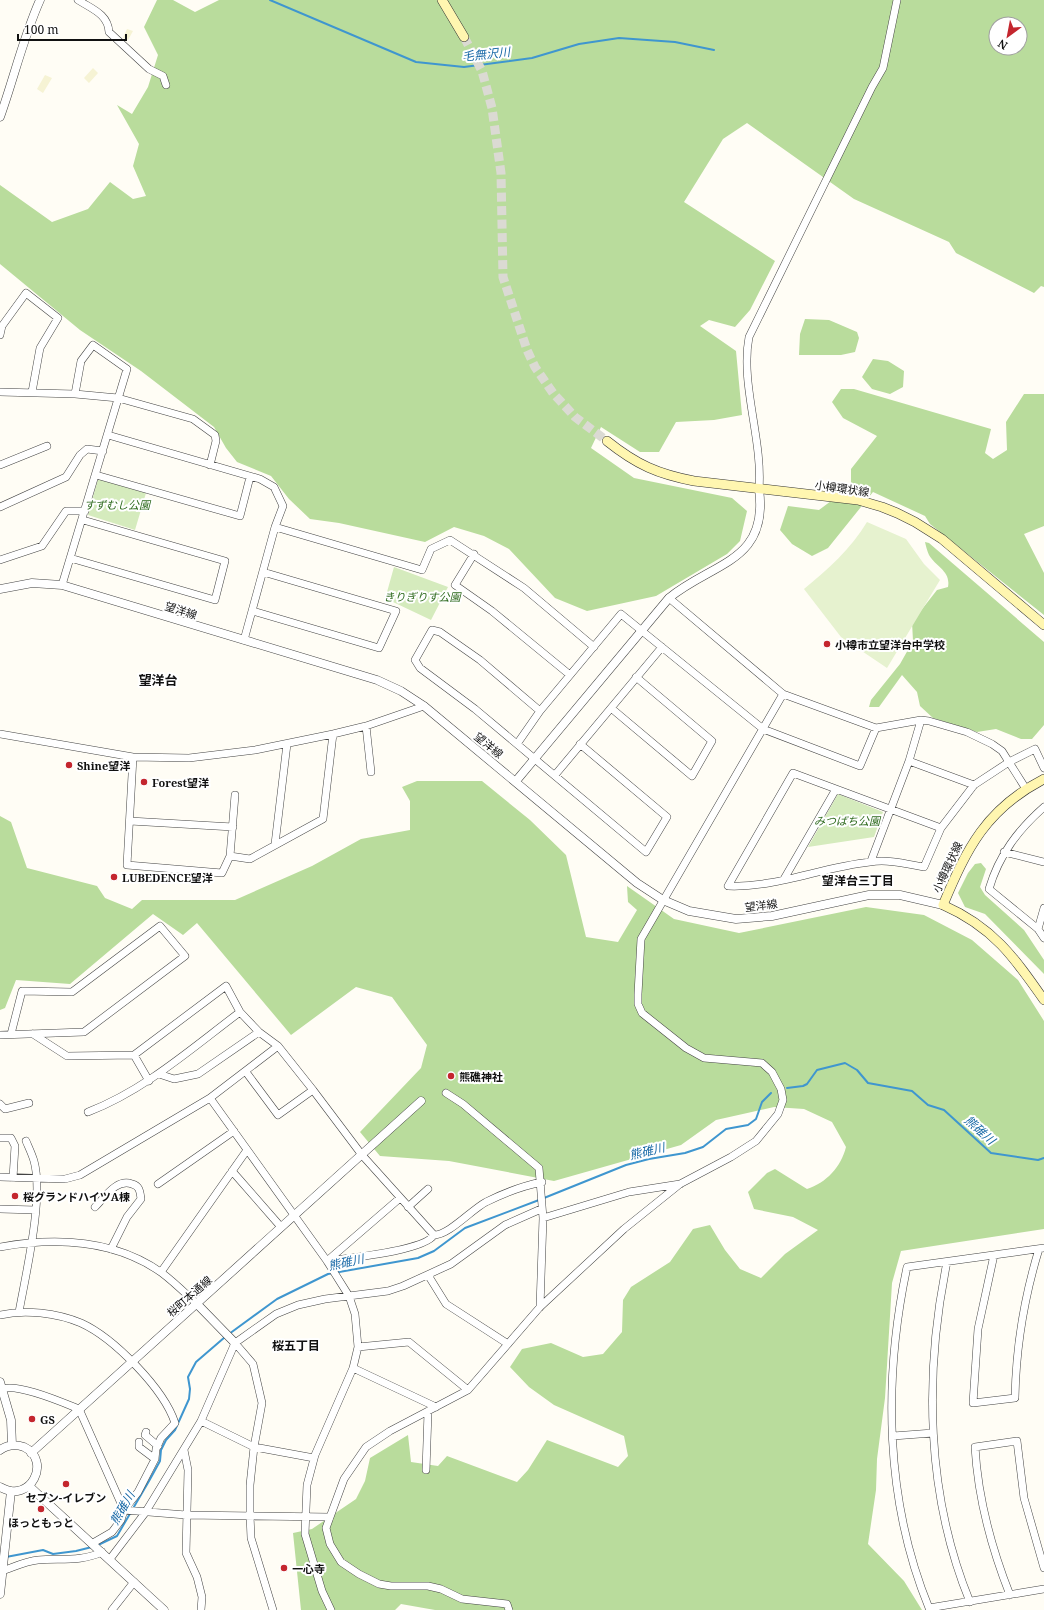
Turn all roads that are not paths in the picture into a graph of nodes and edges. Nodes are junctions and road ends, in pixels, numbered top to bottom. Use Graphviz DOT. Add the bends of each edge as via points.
graph roads {
  1 [pos="40,0"];
  2 [pos="78,0"];
  3 [pos="442,0"];
  4 [pos="898,0"];
  5 [pos="464,37"];
  6 [pos="166,85"];
  7 [pos="0,117"];
  8 [pos="0,335"];
  9 [pos="0,392"];
  10 [pos="32,392"];
  11 [pos="75,394"];
  12 [pos="118,398"];
  13 [pos="108,436"];
  14 [pos="607,442"];
  15 [pos="47,446"];
  16 [pos="103,451"];
  17 [pos="210,465"];
  18 [pos="0,466"];
  19 [pos="96,474"];
  20 [pos="250,477"];
  21 [pos="758,489"];
  22 [pos="0,506"];
  23 [pos="85,512"];
  24 [pos="83,520"];
  25 [pos="275,527"];
  26 [pos="474,554"];
  27 [pos="70,558"];
  28 [pos="0,560"];
  29 [pos="264,572"];
  30 [pos="62,586"];
  31 [pos="0,589"];
  32 [pos="669,598"];
  33 [pos="253,611"];
  34 [pos="1044,625"];
  35 [pos="642,630"];
  36 [pos="244,640"];
  37 [pos="662,647"];
  38 [pos="594,648"];
  39 [pos="570,675"];
  40 [pos="636,677"];
  41 [pos="783,694"];
  42 [pos="424,706"];
  43 [pos="611,708"];
  44 [pos="540,711"];
  45 [pos="921,720"];
  46 [pos="366,726"];
  47 [pos="876,728"];
  48 [pos="763,729"];
  49 [pos="0,734"];
  50 [pos="333,734"];
  51 [pos="286,744"];
  52 [pos="517,744"];
  53 [pos="580,744"];
  54 [pos="133,757"];
  55 [pos="536,759"];
  56 [pos="909,762"];
  57 [pos="1009,762"];
  58 [pos="1044,768"];
  59 [pos="371,772"];
  60 [pos="555,775"];
  61 [pos="1044,779"];
  62 [pos="516,782"];
  63 [pos="974,786"];
  64 [pos="1026,788"];
  65 [pos="836,789"];
  66 [pos="235,795"];
  67 [pos="1044,807"];
  68 [pos="889,809"];
  69 [pos="130,821"];
  70 [pos="233,827"];
  71 [pos="941,828"];
  72 [pos="274,844"];
  73 [pos="1004,852"];
  74 [pos="230,856"];
  75 [pos="871,861"];
  76 [pos="1044,862"];
  77 [pos="784,879"];
  78 [pos="663,900"];
  79 [pos="943,905"];
  80 [pos="1044,908"];
  81 [pos="1038,929"];
  82 [pos="1044,938"];
  83 [pos="1044,1000"];
  84 [pos="240,1012"];
  85 [pos="259,1032"];
  86 [pos="11,1034"];
  87 [pos="33,1034"];
  88 [pos="0,1035"];
  89 [pos="278,1046"];
  90 [pos="134,1055"];
  91 [pos="246,1072"];
  92 [pos="159,1074"];
  93 [pos="149,1080"];
  94 [pos="313,1090"];
  95 [pos="446,1093"];
  96 [pos="210,1098"];
  97 [pos="421,1101"];
  98 [pos="29,1103"];
  99 [pos="0,1104"];
  100 [pos="88,1112"];
  101 [pos="234,1131"];
  102 [pos="0,1138"];
  103 [pos="26,1141"];
  104 [pos="247,1150"];
  105 [pos="362,1155"];
  106 [pos="232,1171"];
  107 [pos="0,1177"];
  108 [pos="13,1178"];
  109 [pos="37,1178"];
  110 [pos="542,1182"];
  111 [pos="158,1184"];
  112 [pos="680,1184"];
  113 [pos="428,1189"];
  114 [pos="400,1198"];
  115 [pos="95,1207"];
  116 [pos="408,1207"];
  117 [pos="541,1207"];
  118 [pos="0,1209"];
  119 [pos="36,1210"];
  120 [pos="295,1215"];
  121 [pos="543,1218"];
  122 [pos="281,1227"];
  123 [pos="434,1235"];
  124 [pos="30,1244"];
  125 [pos="0,1247"];
  126 [pos="110,1249"];
  127 [pos="1042,1249"];
  128 [pos="994,1255"];
  129 [pos="327,1261"];
  130 [pos="947,1262"];
  131 [pos="161,1272"];
  132 [pos="428,1275"];
  133 [pos="349,1296"];
  134 [pos="197,1304"];
  135 [pos="540,1307"];
  136 [pos="19,1312"];
  137 [pos="0,1315"];
  138 [pos="233,1341"];
  139 [pos="508,1344"];
  140 [pos="358,1347"];
  141 [pos="131,1362"];
  142 [pos="353,1368"];
  143 [pos="1,1387"];
  144 [pos="468,1390"];
  145 [pos="436,1408"];
  146 [pos="79,1409"];
  147 [pos="428,1412"];
  148 [pos="201,1421"];
  149 [pos="146,1432"];
  150 [pos="933,1433"];
  151 [pos="893,1436"];
  152 [pos="140,1442"];
  153 [pos="12,1445"];
  154 [pos="158,1446"];
  155 [pos="254,1447"];
  156 [pos="0,1450"];
  157 [pos="184,1450"];
  158 [pos="31,1453"];
  159 [pos="314,1458"];
  160 [pos="155,1459"];
  161 [pos="426,1470"];
  162 [pos="29,1486"];
  163 [pos="0,1487"];
  164 [pos="11,1491"];
  165 [pos="126,1510"];
  166 [pos="141,1512"];
  167 [pos="186,1514"];
  168 [pos="250,1515"];
  169 [pos="307,1517"];
  170 [pos="330,1517"];
  171 [pos="96,1547"];
  172 [pos="110,1560"];
  173 [pos="1044,1568"];
  174 [pos="2,1571"];
  175 [pos="134,1582"];
  176 [pos="1044,1589"];
  177 [pos="0,1594"];
  178 [pos="1010,1595"];
  179 [pos="970,1602"];
  180 [pos="112,1610"];
  181 [pos="164,1610"];
  182 [pos="201,1610"];
  183 [pos="273,1610"];
  184 [pos="331,1610"];
  185 [pos="509,1610"];
  1 -- 7 [label="street"];
  2 -- 6 [label="street" via="105,17 109,32 149,69 162,76"];
  3 -- 5 [label="main road"];
  4 -- 21 [label="street" via="883,68 749,337 746,350"];
  8 -- 10 [label="street" via="2,326 26,293 58,318 40,348"];
  9 -- 10 [label="street"];
  10 -- 11 [label="street"];
  11 -- 12 [label="street"];
  11 -- 12 [label="street" via="81,361 92,345 127,370"];
  12 -- 13 [label="street"];
  12 -- 17 [label="street" via="165,410 199,423 215,435"];
  13 -- 16 [label="street"];
  13 -- 17 [label="street"];
  14 -- 21 [label="main road, 小樽環状線" via="624,455 655,472 694,481"];
  15 -- 18 [label="street"];
  16 -- 19 [label="street"];
  16 -- 22 [label="street" via="87,449 66,477"];
  17 -- 20 [label="street"];
  19 -- 20 [label="street" via="240,516"];
  19 -- 23 [label="street"];
  20 -- 25 [label="street" via="274,486 283,506"];
  21 -- 32 [label="street" via="761,503 750,543 733,560 684,585"];
  21 -- 34 [label="main road, 小樽環状線" via="858,500 897,513 942,539"];
  23 -- 24 [label="street"];
  23 -- 28 [label="street" via="66,512 42,546"];
  24 -- 27 [label="street"];
  24 -- 27 [label="street" via="225,561 215,600"];
  25 -- 26 [label="street" via="422,570 431,549 450,540"];
  25 -- 29 [label="street"];
  26 -- 38 [label="street" via="524,588"];
  26 -- 39 [label="street" via="455,585 498,616"];
  27 -- 30 [label="street"];
  29 -- 33 [label="street"];
  29 -- 33 [label="street" via="396,611 379,648"];
  30 -- 31 [label="street, 望洋線" via="32,583"];
  30 -- 36 [label="street, 望洋線"];
  32 -- 35 [label="street"];
  32 -- 41 [label="street"];
  33 -- 36 [label="street"];
  35 -- 37 [label="street"];
  35 -- 38 [label="street" via="622,614"];
  35 -- 55 [label="street"];
  36 -- 42 [label="street, 望洋線" via="377,680"];
  37 -- 40 [label="street"];
  37 -- 48 [label="street"];
  38 -- 39 [label="street"];
  39 -- 44 [label="street"];
  40 -- 43 [label="street"];
  40 -- 43 [label="street" via="712,742 692,776"];
  41 -- 47 [label="street"];
  41 -- 48 [label="street"];
  42 -- 46 [label="street"];
  42 -- 62 [label="street, 望洋線"];
  43 -- 53 [label="street"];
  44 -- 52 [label="street"];
  44 -- 52 [label="street" via="480,660 440,632 432,630 415,660 420,668 451,689"];
  45 -- 47 [label="street"];
  45 -- 56 [label="street"];
  45 -- 57 [label="street" via="981,738 1002,751"];
  46 -- 50 [label="street"];
  46 -- 59 [label="street"];
  47 -- 48 [label="street" via="860,766"];
  48 -- 78 [label="street"];
  49 -- 54 [label="street"];
  50 -- 51 [label="street"];
  50 -- 72 [label="street" via="323,819"];
  51 -- 54 [label="street" via="189,758"];
  51 -- 72 [label="street"];
  52 -- 55 [label="street"];
  53 -- 60 [label="street"];
  53 -- 60 [label="street" via="667,817 646,852"];
  54 -- 69 [label="street"];
  55 -- 60 [label="street"];
  55 -- 62 [label="street"];
  56 -- 63 [label="street"];
  56 -- 68 [label="street"];
  57 -- 58 [label="street" via="1035,749"];
  57 -- 63 [label="street"];
  57 -- 64 [label="street"];
  61 -- 64 [label="main road, 小樽環状線"];
  62 -- 78 [label="street, 望洋線" via="637,883"];
  63 -- 71 [label="street"];
  64 -- 79 [label="main road, 小樽環状線" via="1000,809 974,840"];
  65 -- 68 [label="street"];
  65 -- 77 [label="street"];
  65 -- 77 [label="street" via="792,773 728,886 762,885"];
  66 -- 70 [label="street"];
  67 -- 73 [label="street" via="1029,820"];
  68 -- 71 [label="street"];
  68 -- 75 [label="street"];
  69 -- 70 [label="street"];
  69 -- 74 [label="street" via="127,865 222,874"];
  70 -- 74 [label="street"];
  71 -- 75 [label="street" via="924,867"];
  72 -- 74 [label="street" via="250,859"];
  73 -- 76 [label="street"];
  73 -- 81 [label="street" via="989,889"];
  75 -- 77 [label="street"];
  78 -- 79 [label="street, 望洋線" via="690,911 736,919 772,916 869,895 900,895"];
  78 -- 112 [label="street" via="641,939 638,1004 642,1013 686,1048 704,1058 762,1063 772,1072 781,1089 783,1100 778,1114 756,1141"];
  79 -- 83 [label="main road, 小樽環状線" via="976,923 996,938"];
  80 -- 81 [label="street"];
  81 -- 82 [label="street"];
  84 -- 85 [label="street"];
  84 -- 90 [label="street" via="226,986"];
  84 -- 92 [label="street"];
  85 -- 89 [label="street"];
  85 -- 92 [label="street" via="198,1074 174,1079"];
  86 -- 87 [label="street"];
  86 -- 87 [label="street" via="22,991 72,992 160,926 185,956 84,1032"];
  86 -- 88 [label="street"];
  87 -- 90 [label="street" via="67,1056"];
  89 -- 91 [label="street"];
  89 -- 94 [label="street"];
  90 -- 93 [label="street"];
  91 -- 94 [label="street" via="278,1115"];
  91 -- 96 [label="street"];
  92 -- 93 [label="street"];
  93 -- 100 [label="street" via="106,1106"];
  94 -- 105 [label="street"];
  95 -- 110 [label="street" via="463,1104 539,1168"];
  96 -- 101 [label="street"];
  96 -- 109 [label="street" via="80,1175 65,1179"];
  97 -- 105 [label="street, 桜町本通線"];
  98 -- 99 [label="street" via="5,1109"];
  101 -- 104 [label="street"];
  101 -- 111 [label="street"];
  102 -- 108 [label="street" via="10,1138 15,1146"];
  103 -- 109 [label="street"];
  104 -- 106 [label="street"];
  104 -- 120 [label="street"];
  105 -- 114 [label="street"];
  105 -- 120 [label="street, 桜町本通線"];
  106 -- 122 [label="street"];
  106 -- 131 [label="street"];
  107 -- 108 [label="street"];
  108 -- 109 [label="street"];
  109 -- 119 [label="street"];
  110 -- 117 [label="street"];
  110 -- 123 [label="street" via="519,1187 487,1202 443,1234"];
  112 -- 121 [label="street" via="629,1192"];
  112 -- 135 [label="street" via="624,1229"];
  113 -- 116 [label="street"];
  114 -- 116 [label="street"];
  114 -- 129 [label="street"];
  115 -- 126 [label="street" via="117,1185 124,1182 134,1184 140,1190 141,1199 127,1217"];
  116 -- 123 [label="street"];
  117 -- 121 [label="street"];
  117 -- 132 [label="street" via="505,1225 451,1264"];
  118 -- 119 [label="street"];
  119 -- 124 [label="street"];
  120 -- 122 [label="street, 桜町本通線"];
  120 -- 129 [label="street"];
  121 -- 135 [label="street"];
  122 -- 134 [label="street, 桜町本通線"];
  123 -- 129 [label="street" via="426,1243 411,1248"];
  124 -- 125 [label="street"];
  124 -- 126 [label="street" via="70,1242 101,1245"];
  124 -- 136 [label="street"];
  126 -- 131 [label="street"];
  127 -- 128 [label="street"];
  127 -- 128 [label="street" via="1029,1282 1022,1319 1015,1398 973,1403 978,1329"];
  128 -- 130 [label="street"];
  129 -- 133 [label="street"];
  130 -- 150 [label="street" via="934,1349"];
  130 -- 151 [label="street" via="907,1267 894,1356"];
  131 -- 134 [label="street"];
  132 -- 133 [label="street" via="388,1291"];
  132 -- 139 [label="street" via="446,1304"];
  133 -- 138 [label="street" via="310,1302 284,1310"];
  133 -- 140 [label="street" via="355,1314"];
  134 -- 138 [label="street"];
  134 -- 141 [label="street, 桜町本通線"];
  135 -- 139 [label="street"];
  136 -- 137 [label="street"];
  136 -- 141 [label="street" via="49,1315 82,1324 108,1341"];
  138 -- 148 [label="street"];
  138 -- 155 [label="street" via="253,1364 260,1387 262,1403"];
  139 -- 144 [label="street"];
  140 -- 142 [label="street"];
  140 -- 144 [label="street" via="409,1342"];
  141 -- 146 [label="street, 桜町本通線"];
  141 -- 154 [label="street" via="162,1397 175,1423 161,1438"];
  142 -- 145 [label="street"];
  142 -- 159 [label="street"];
  143 -- 146 [label="street" via="52,1398"];
  143 -- 153 [label="street" via="10,1420"];
  144 -- 145 [label="street"];
  145 -- 147 [label="street"];
  146 -- 158 [label="street, 桜町本通線"];
  146 -- 165 [label="street"];
  147 -- 161 [label="street"];
  147 -- 170 [label="street" via="390,1431 366,1447 344,1479"];
  148 -- 155 [label="street"];
  148 -- 157 [label="street"];
  149 -- 154 [label="street" via="145,1435"];
  150 -- 151 [label="street"];
  150 -- 179 [label="street" via="938,1486 947,1534"];
  151 -- 179 [label="street" via="906,1540 929,1608"];
  152 -- 160 [label="street" via="139,1448"];
  153 -- 156 [label="street"];
  153 -- 158 [label="street" via="26,1448"];
  154 -- 160 [label="street"];
  155 -- 159 [label="street"];
  155 -- 168 [label="street"];
  157 -- 166 [label="street"];
  157 -- 167 [label="street" via="188,1470"];
  158 -- 162 [label="street" via="37,1466 37,1473"];
  159 -- 169 [label="street" via="307,1485"];
  160 -- 165 [label="street"];
  162 -- 164 [label="street"];
  162 -- 171 [label="street"];
  163 -- 164 [label="street"];
  164 -- 174 [label="street"];
  165 -- 166 [label="street"];
  165 -- 171 [label="street" via="112,1532"];
  166 -- 167 [label="street"];
  166 -- 172 [label="street"];
  167 -- 168 [label="street"];
  167 -- 182 [label="street" via="186,1553 202,1597"];
  168 -- 169 [label="street"];
  168 -- 183 [label="street" via="251,1538"];
  169 -- 170 [label="street"];
  169 -- 184 [label="street" via="305,1534 322,1591"];
  170 -- 185 [label="street" via="326,1528 330,1544 341,1562 359,1574 380,1584 428,1586 462,1599 507,1604"];
  171 -- 172 [label="street"];
  171 -- 174 [label="street" via="87,1558 37,1560"];
  172 -- 175 [label="street"];
  173 -- 178 [label="street" via="1024,1498 1017,1441 975,1447 978,1483 988,1528"];
  174 -- 177 [label="street"];
  175 -- 180 [label="street"];
  175 -- 181 [label="street"];
  176 -- 178 [label="street"];
  178 -- 179 [label="street"];
}
